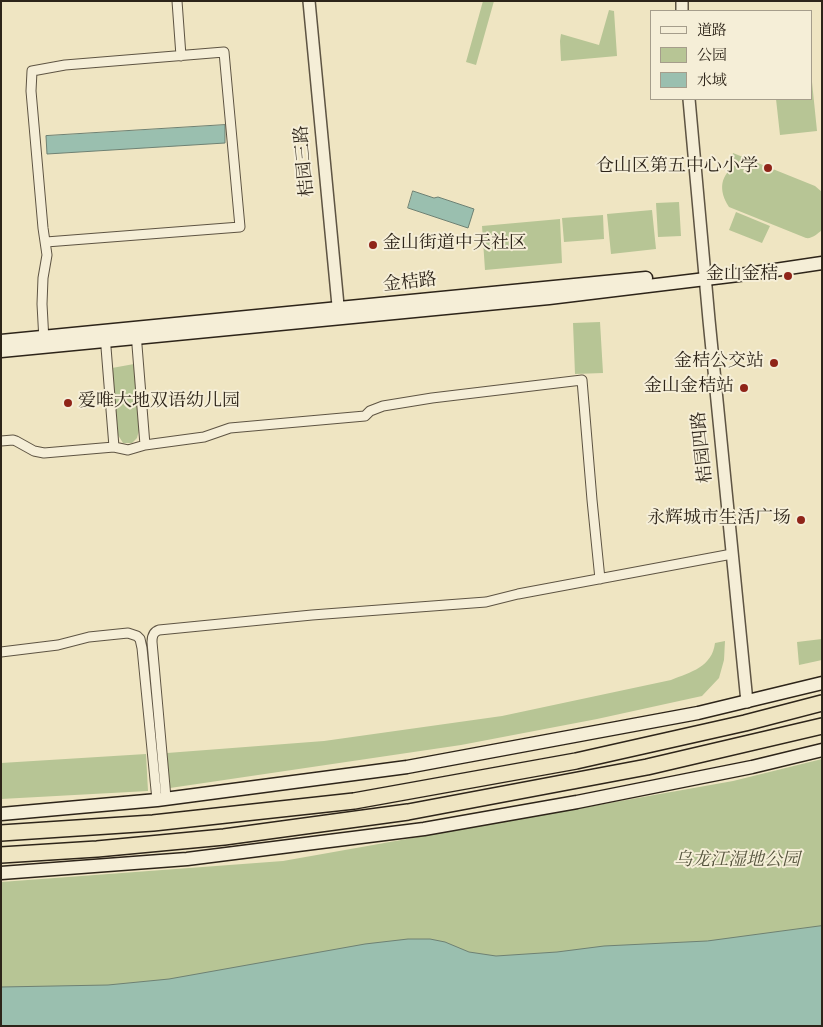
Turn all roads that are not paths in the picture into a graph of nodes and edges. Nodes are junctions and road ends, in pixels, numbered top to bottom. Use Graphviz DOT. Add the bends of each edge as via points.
graph roads {
  1 [pos="176,1"];
  2 [pos="309,1"];
  3 [pos="180,56"];
  4 [pos="690,100"];
  5 [pos="46,242"];
  6 [pos="822,254"];
  7 [pos="822,263"];
  8 [pos="704,275"];
  9 [pos="338,313"];
  10 [pos="136,333"];
  11 [pos="105,336"];
  12 [pos="1,341"];
  13 [pos="44,342"];
  14 [pos="1,351"];
  15 [pos="1,441"];
  16 [pos="145,445"];
  17 [pos="114,447"];
  18 [pos="732,554"];
  19 [pos="600,579"];
  20 [pos="1,652"];
  21 [pos="822,683"];
  22 [pos="747,702"];
  23 [pos="822,703"];
  24 [pos="822,726"];
  25 [pos="822,750"];
  26 [pos="162,799"];
  27 [pos="1,814"];
  28 [pos="1,833"];
  29 [pos="1,855"];
  30 [pos="1,873"];
  1 -- 3 [label="street"];
  2 -- 9 [label="street, 桔园三路"];
  3 -- 5 [label="street" via="66,65 32,71 32,109"];
  3 -- 5 [label="street" via="224,52 240,227"];
  4 -- 8 [label="street, 桔园四路"];
  5 -- 13 [label="street" via="42,304"];
  6 -- 8 [label="main road, 金桔路"];
  7 -- 8 [label="main road" via="756,273"];
  8 -- 9 [label="main road, 金桔路" via="666,276"];
  8 -- 18 [label="street, 桔园四路"];
  9 -- 10 [label="main road, 金桔路"];
  10 -- 11 [label="main road, 金桔路"];
  10 -- 16 [label="street"];
  11 -- 13 [label="main road, 金桔路"];
  11 -- 17 [label="street"];
  12 -- 13 [label="main road, 金桔路"];
  13 -- 14 [label="main road"];
  15 -- 17 [label="street" via="13,440 44,453"];
  16 -- 17 [label="street" via="128,450"];
  16 -- 19 [label="street" via="204,437 230,428 365,416 383,406 424,399 582,380"];
  18 -- 19 [label="street"];
  18 -- 22 [label="street, 桔园四路"];
  19 -- 26 [label="street" via="486,602 156,631 152,642"];
  20 -- 26 [label="street" via="58,645 89,637 128,633 137,636 142,643"];
  21 -- 22 [label="main road"];
  22 -- 26 [label="main road" via="407,767"];
  23 -- 28 [label="highway" via="576,761 354,800 153,823"];
  24 -- 29 [label="highway" via="647,767 408,812 224,837"];
  25 -- 30 [label="main road" via="577,802 424,829 188,859"];
  26 -- 27 [label="main road"];
}
